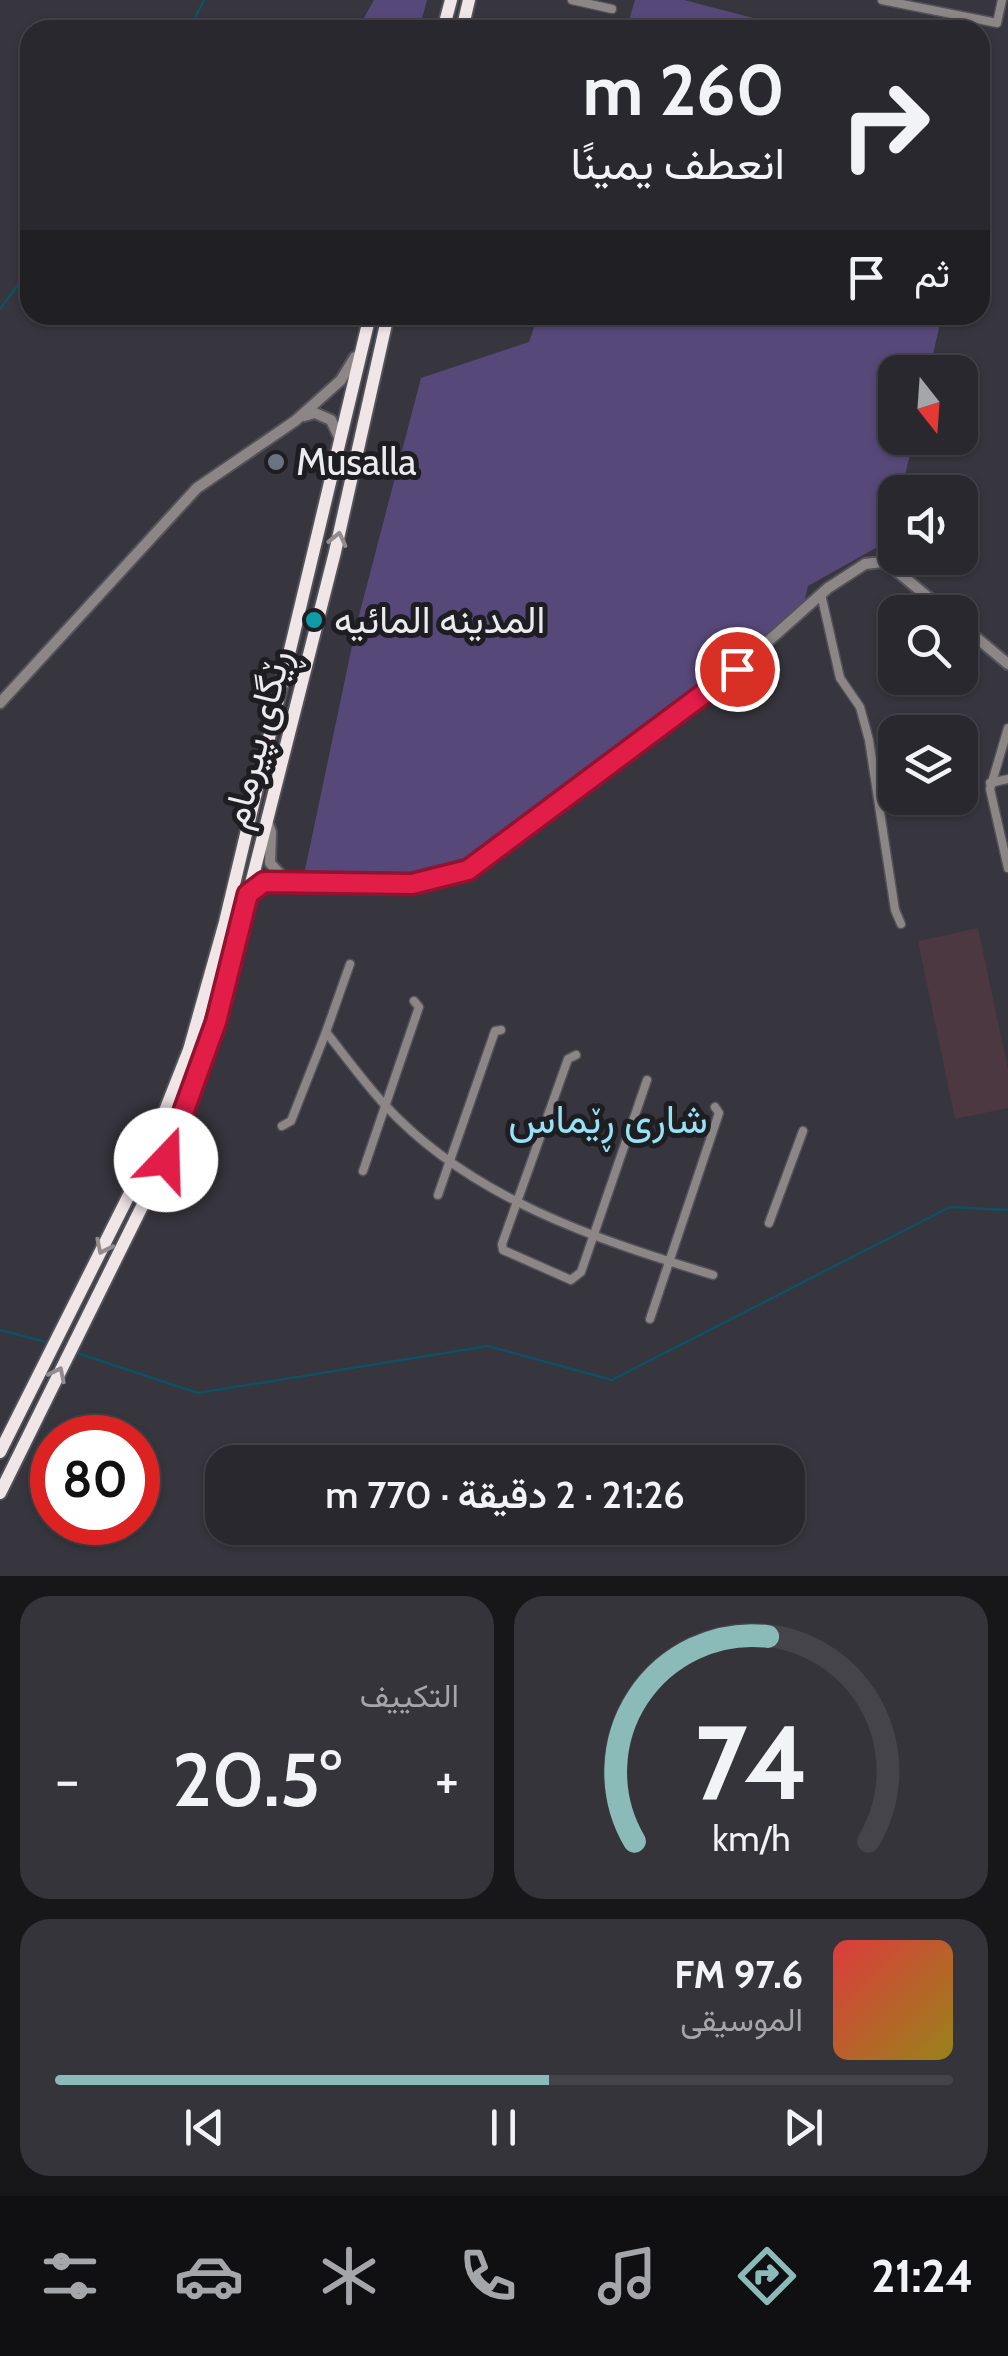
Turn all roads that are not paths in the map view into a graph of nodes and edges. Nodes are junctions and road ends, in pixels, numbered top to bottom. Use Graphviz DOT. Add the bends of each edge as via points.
graph roads {
  1 [pos="572,0"];
  2 [pos="882,0"];
  3 [pos="1002,0"];
  4 [pos="612,9"];
  5 [pos="982,20"];
  6 [pos="990,22"];
  7 [pos="367,325"];
  8 [pos="386,325"];
  9 [pos="364,338"];
  10 [pos="295,421"];
  11 [pos="340,450"];
  12 [pos="324,592"];
  13 [pos="305,594"];
  14 [pos="821,594"];
  15 [pos="924,595"];
  16 [pos="978,639"];
  17 [pos="1008,664"];
  18 [pos="0,704"];
  19 [pos="1008,728"];
  20 [pos="1008,779"];
  21 [pos="990,783"];
  22 [pos="266,820"];
  23 [pos="1008,868"];
  24 [pos="289,884"];
  25 [pos="248,894"];
  26 [pos="901,924"];
  27 [pos="350,964"];
  28 [pos="414,1001"];
  29 [pos="500,1030"];
  30 [pos="326,1032"];
  31 [pos="576,1055"];
  32 [pos="647,1080"];
  33 [pos="385,1106"];
  34 [pos="715,1107"];
  35 [pos="282,1126"];
  36 [pos="803,1131"];
  37 [pos="450,1160"];
  38 [pos="363,1171"];
  39 [pos="438,1195"];
  40 [pos="517,1202"];
  41 [pos="769,1222"];
  42 [pos="593,1238"];
  43 [pos="671,1262"];
  44 [pos="713,1275"];
  45 [pos="650,1318"];
  46 [pos="0,1452"];
  47 [pos="0,1493"];
  1 -- 4 [label="street"];
  2 -- 5 [label="street"];
  3 -- 6 [label="street" via="997,23"];
  7 -- 9 [label="highway, ڕێگای پیرمام"];
  12 -- 8 [label="highway, ڕێگای پیرمام, one-way"];
  9 -- 10 [label="street" via="341,380"];
  9 -- 11 [label="highway, ڕێگای پیرمام"];
  10 -- 11 [label="street" via="315,413 331,420"];
  10 -- 18 [label="street" via="197,488"];
  11 -- 13 [label="highway, ڕێگای پیرمام"];
  12 -- 13 [label="highway"];
  12 -- 22 [label="highway, ڕێگای پیرمام"];
  13 -- 46 [label="highway, ڕێگای پیرمام, one-way" via="183,1066 142,1168"];
  14 -- 15 [label="street" via="860,566 882,562"];
  14 -- 24 [label="street" via="737,669 468,870 412,884"];
  14 -- 26 [label="street" via="840,678 863,714"];
  16 -- 17 [label="street"];
  19 -- 21 [label="street"];
  20 -- 21 [label="street"];
  21 -- 23 [label="street"];
  22 -- 24 [label="street" via="270,864"];
  22 -- 25 [label="highway, ڕێگای پیرمام"];
  24 -- 25 [label="street" via="264,882"];
  47 -- 25 [label="highway, ڕێگای پیرمام, one-way" via="166,1160 216,1022"];
  27 -- 30 [label="street"];
  28 -- 33 [label="street" via="419,1007"];
  29 -- 37 [label="street"];
  30 -- 33 [label="street"];
  30 -- 35 [label="street" via="291,1121"];
  31 -- 40 [label="street" via="568,1059"];
  32 -- 42 [label="street"];
  33 -- 37 [label="street"];
  33 -- 38 [label="street"];
  34 -- 43 [label="street" via="720,1113"];
  36 -- 41 [label="street"];
  37 -- 39 [label="street"];
  37 -- 40 [label="street"];
  40 -- 42 [label="street"];
  40 -- 42 [label="street" via="503,1250 572,1280 579,1278"];
  42 -- 43 [label="street"];
  43 -- 44 [label="street"];
  43 -- 45 [label="street"];
}
